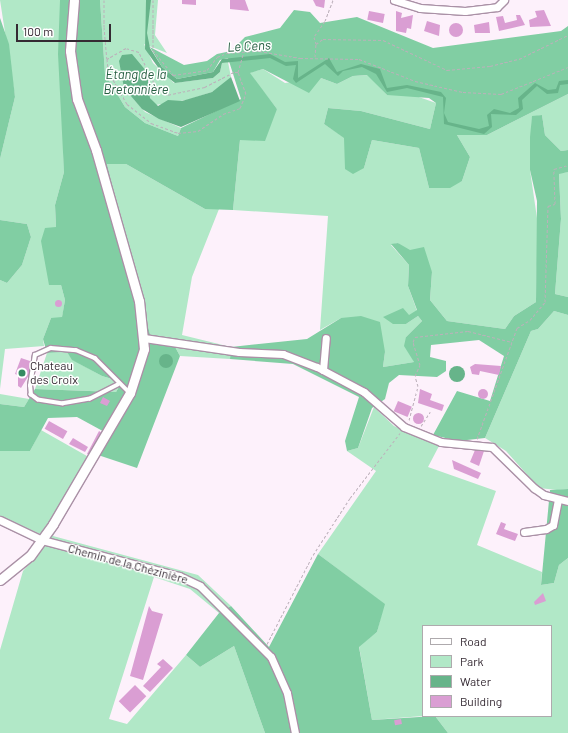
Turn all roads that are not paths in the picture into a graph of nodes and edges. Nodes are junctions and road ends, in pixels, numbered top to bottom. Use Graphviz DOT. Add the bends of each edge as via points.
graph roads {
  1 [pos="74,0"];
  2 [pos="397,0"];
  3 [pos="504,0"];
  4 [pos="144,338"];
  5 [pos="326,338"];
  6 [pos="323,370"];
  7 [pos="118,385"];
  8 [pos="130,393"];
  9 [pos="558,499"];
  10 [pos="568,501"];
  11 [pos="0,520"];
  12 [pos="524,532"];
  13 [pos="42,540"];
  14 [pos="0,580"];
  15 [pos="295,733"];
  1 -- 4 [label="street" via="70,51 77,99 96,150 137,293"];
  2 -- 3 [label="street" via="420,8 465,11 498,7"];
  4 -- 6 [label="street" via="239,352 283,354"];
  4 -- 8 [label="street" via="141,364"];
  5 -- 6 [label="street"];
  6 -- 9 [label="street" via="364,392 404,427 417,433 461,447 492,447 534,488"];
  7 -- 7 [label="lane" via="95,358 76,350 51,348 35,355 30,386 32,395 38,400 63,404 90,399"];
  7 -- 8 [label="lane"];
  8 -- 13 [label="street"];
  9 -- 10 [label="street"];
  9 -- 12 [label="street" via="553,525 546,529"];
  11 -- 13 [label="street, Chemin de la Chézinière"];
  13 -- 14 [label="street" via="30,556"];
  13 -- 15 [label="street, Chemin de la Chézinière" via="190,580 212,596 264,647 286,693"];
}
